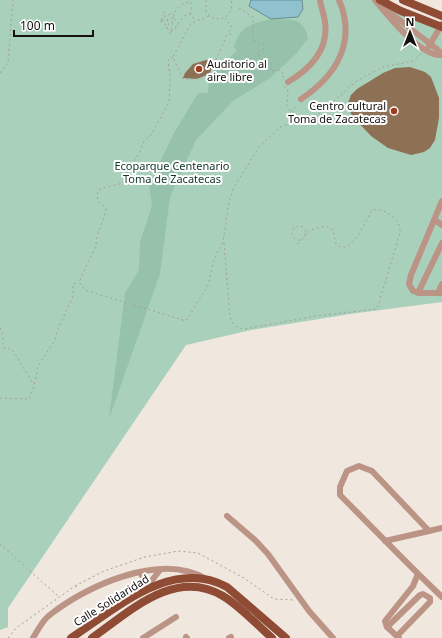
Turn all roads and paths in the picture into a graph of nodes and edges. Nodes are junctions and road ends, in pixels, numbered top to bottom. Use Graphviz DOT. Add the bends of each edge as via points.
graph roads {
  1 [pos="13,0"];
  2 [pos="206,0"];
  3 [pos="231,0"];
  4 [pos="320,0"];
  5 [pos="339,0"];
  6 [pos="403,0"];
  7 [pos="378,1"];
  8 [pos="239,8"];
  9 [pos="163,12"];
  10 [pos="175,13"];
  11 [pos="191,14"];
  12 [pos="168,15"];
  13 [pos="208,16"];
  14 [pos="442,16"];
  15 [pos="173,18"];
  16 [pos="225,18"];
  17 [pos="168,20"];
  18 [pos="175,20"];
  19 [pos="172,22"];
  20 [pos="176,22"];
  21 [pos="195,22"];
  22 [pos="442,26"];
  23 [pos="175,27"];
  24 [pos="167,28"];
  25 [pos="430,44"];
  26 [pos="426,50"];
  27 [pos="440,52"];
  28 [pos="173,57"];
  29 [pos="0,73"];
  30 [pos="288,82"];
  31 [pos="301,99"];
  32 [pos="290,113"];
  33 [pos="292,123"];
  34 [pos="442,201"];
  35 [pos="435,220"];
  36 [pos="442,225"];
  37 [pos="304,236"];
  38 [pos="302,239"];
  39 [pos="224,242"];
  40 [pos="442,243"];
  41 [pos="297,244"];
  42 [pos="79,282"];
  43 [pos="442,284"];
  44 [pos="418,293"];
  45 [pos="440,293"];
  46 [pos="0,328"];
  47 [pos="34,386"];
  48 [pos="0,398"];
  49 [pos="227,516"];
  50 [pos="442,528"];
  51 [pos="429,531"];
  52 [pos="385,540"];
  53 [pos="0,544"];
  54 [pos="160,570"];
  55 [pos="140,572"];
  56 [pos="418,574"];
  57 [pos="209,580"];
  58 [pos="149,586"];
  59 [pos="84,593"];
  60 [pos="442,597"];
  61 [pos="60,598"];
  62 [pos="176,617"];
  63 [pos="387,627"];
  64 [pos="398,637"];
  65 [pos="8,638"];
  66 [pos="32,638"];
  67 [pos="71,638"];
  68 [pos="92,638"];
  69 [pos="144,638"];
  70 [pos="272,638"];
  71 [pos="286,638"];
  72 [pos="333,638"];
  1 -- 29 [label="path" via="8,63"];
  2 -- 13 [label="path" via="204,8"];
  3 -- 16 [label="path" via="231,10"];
  4 -- 30 [label="street" via="325,22 325,38 320,54 309,67"];
  5 -- 31 [label="street" via="345,36 337,66 318,88"];
  6 -- 14 [label="main road"];
  7 -- 22 [label="main road"];
  7 -- 25 [label="street"];
  7 -- 26 [label="street" via="414,42"];
  8 -- 32 [label="path" via="253,17 253,40 268,46 258,52 259,57 271,64 271,71 280,70 284,74 283,84 288,91 286,102"];
  9 -- 12 [label="path" via="167,12"];
  10 -- 11 [label="path" via="182,4 191,2"];
  10 -- 12 [label="path"];
  10 -- 15 [label="path"];
  11 -- 20 [label="path" via="184,16 179,23"];
  11 -- 21 [label="path"];
  12 -- 17 [label="path" via="162,17 162,20"];
  13 -- 16 [label="path" via="217,20"];
  13 -- 21 [label="path"];
  15 -- 17 [label="path"];
  15 -- 18 [label="path"];
  16 -- 28 [label="path" via="232,28 229,31 231,34 227,35 209,75 183,79"];
  17 -- 24 [label="path" via="164,26"];
  18 -- 19 [label="path"];
  18 -- 20 [label="path"];
  19 -- 23 [label="path"];
  19 -- 24 [label="path"];
  20 -- 23 [label="path" via="178,25"];
  21 -- 28 [label="path" via="191,23"];
  22 -- 25 [label="street"];
  23 -- 24 [label="path" via="176,29 170,30"];
  25 -- 26 [label="street"];
  25 -- 27 [label="street"];
  26 -- 27 [label="street"];
  26 -- 33 [label="path" via="413,62 383,67 355,82 321,113"];
  28 -- 42 [label="path" via="168,60 169,102 151,135 144,141 123,182 100,189 97,193 98,201 106,208 105,215 96,246"];
  31 -- 32 [label="path"];
  32 -- 33 [label="path"];
  33 -- 39 [label="path" via="280,127 259,147 234,187 229,202"];
  34 -- 35 [label="street"];
  35 -- 36 [label="street"];
  35 -- 44 [label="street" via="411,275 409,284 413,291"];
  37 -- 38 [label="path"];
  37 -- 38 [label="path" via="303,228 293,229 294,238"];
  37 -- 39 [label="path" via="311,230 326,226 333,230 336,244 350,246 372,210 381,209 395,219 400,225 400,233 377,309 316,316 245,329 237,327 230,317"];
  38 -- 41 [label="path"];
  39 -- 42 [label="path" via="215,257 208,285 186,321 85,290"];
  40 -- 44 [label="street"];
  42 -- 47 [label="path" via="73,284 73,296 55,340 38,366"];
  43 -- 45 [label="street"];
  44 -- 45 [label="street"];
  46 -- 47 [label="path" via="4,348 12,349"];
  47 -- 48 [label="path" via="29,398"];
  49 -- 72 [label="street" via="268,554 309,611"];
  50 -- 51 [label="street"];
  51 -- 52 [label="street"];
  51 -- 52 [label="street" via="372,471 359,466 347,471 340,487 340,495"];
  52 -- 56 [label="street"];
  53 -- 61 [label="path"];
  54 -- 55 [label="street"];
  54 -- 57 [label="street" via="185,570"];
  54 -- 58 [label="street"];
  55 -- 58 [label="street"];
  55 -- 59 [label="street" via="124,575"];
  56 -- 60 [label="street"];
  56 -- 63 [label="street" via="413,586 385,621"];
  57 -- 58 [label="main road, Calle Solidaridad" via="175,579"];
  57 -- 71 [label="main road, Calle Solidaridad" via="219,583 239,596"];
  58 -- 67 [label="main road, Calle Solidaridad"];
  59 -- 61 [label="path" via="76,586"];
  59 -- 66 [label="street" via="49,614"];
  61 -- 65 [label="path" via="16,628"];
  62 -- 69 [label="street"];
  63 -- 64 [label="street"];
  63 -- 64 [label="street" via="420,595 430,598 430,602"];
  68 -- 70 [label="main road, Calle Solidaridad" via="157,594 190,587 206,589 223,596"];
}
